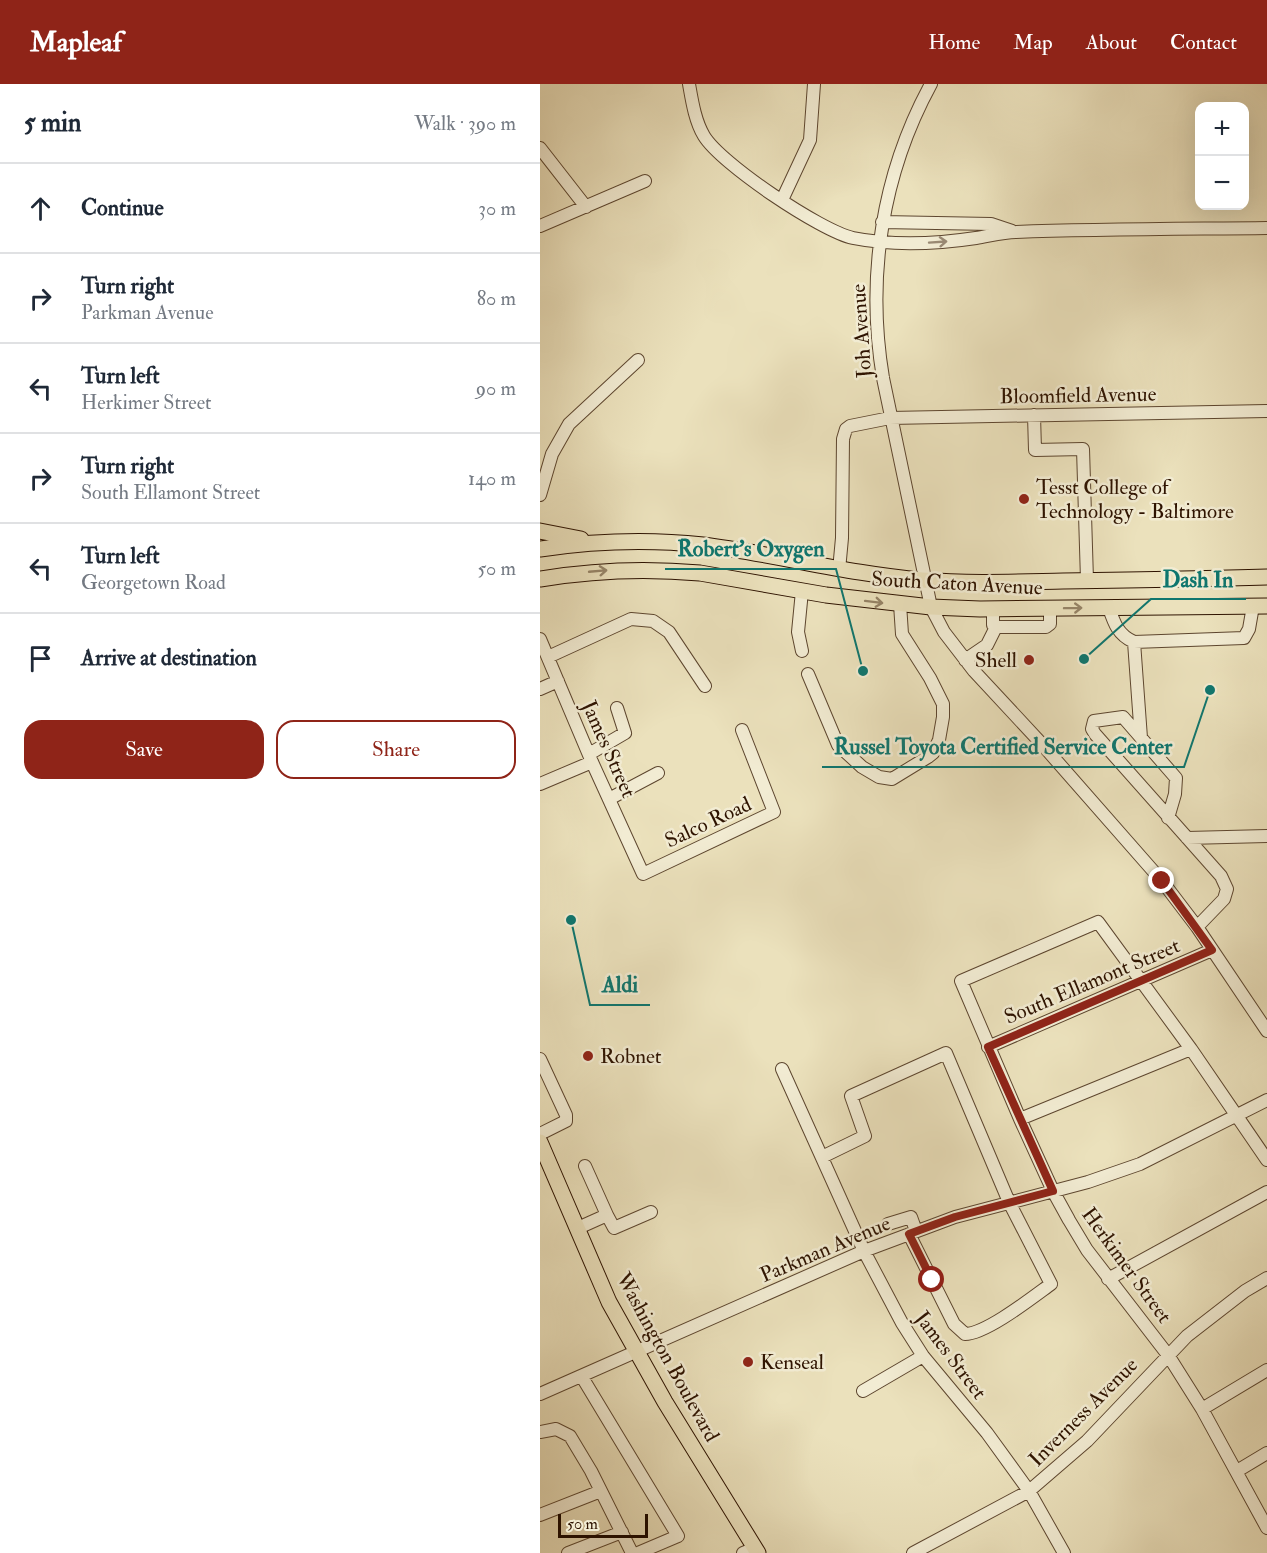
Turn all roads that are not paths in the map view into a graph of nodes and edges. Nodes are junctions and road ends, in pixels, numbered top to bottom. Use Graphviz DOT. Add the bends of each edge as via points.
graph roads {
  1 [pos="689,84"];
  2 [pos="814,84"];
  3 [pos="931,84"];
  4 [pos="540,148"];
  5 [pos="645,181"];
  6 [pos="782,200"];
  7 [pos="585,207"];
  8 [pos="882,222"];
  9 [pos="540,226"];
  10 [pos="1267,228"];
  11 [pos="1013,232"];
  12 [pos="879,242"];
  13 [pos="638,360"];
  14 [pos="1267,411"];
  15 [pos="1034,415"];
  16 [pos="890,418"];
  17 [pos="540,495"];
  18 [pos="540,531"];
  19 [pos="598,543"];
  20 [pos="540,549"];
  21 [pos="839,570"];
  22 [pos="1267,578"];
  23 [pos="540,579"];
  24 [pos="924,580"];
  25 [pos="1087,580"];
  26 [pos="802,591"];
  27 [pos="900,604"];
  28 [pos="1260,606"];
  29 [pos="931,607"];
  30 [pos="1050,608"];
  31 [pos="1109,608"];
  32 [pos="993,609"];
  33 [pos="996,627"];
  34 [pos="540,639"];
  35 [pos="1134,642"];
  36 [pos="802,651"];
  37 [pos="548,657"];
  38 [pos="965,660"];
  39 [pos="808,674"];
  40 [pos="558,681"];
  41 [pos="705,686"];
  42 [pos="540,689"];
  43 [pos="617,708"];
  44 [pos="742,730"];
  45 [pos="1141,738"];
  46 [pos="591,758"];
  47 [pos="658,773"];
  48 [pos="540,784"];
  49 [pos="609,799"];
  50 [pos="1168,818"];
  51 [pos="1267,836"];
  52 [pos="1187,838"];
  53 [pos="643,874"];
  54 [pos="1197,927"];
  55 [pos="1212,950"];
  56 [pos="1142,980"];
  57 [pos="1267,1031"];
  58 [pos="988,1047"];
  59 [pos="1191,1049"];
  60 [pos="540,1059"];
  61 [pos="782,1069"];
  62 [pos="1267,1100"];
  63 [pos="1237,1116"];
  64 [pos="1020,1119"];
  65 [pos="540,1134"];
  66 [pos="540,1142"];
  67 [pos="822,1157"];
  68 [pos="1267,1160"];
  69 [pos="585,1166"];
  70 [pos="1053,1191"];
  71 [pos="1267,1192"];
  72 [pos="1009,1202"];
  73 [pos="651,1212"];
  74 [pos="607,1215"];
  75 [pos="888,1224"];
  76 [pos="578,1228"];
  77 [pos="913,1233"];
  78 [pos="864,1251"];
  79 [pos="1267,1278"];
  80 [pos="1108,1279"];
  81 [pos="636,1353"];
  82 [pos="1168,1355"];
  83 [pos="923,1356"];
  84 [pos="1267,1370"];
  85 [pos="582,1377"];
  86 [pos="863,1391"];
  87 [pos="540,1394"];
  88 [pos="1202,1409"];
  89 [pos="540,1432"];
  90 [pos="1267,1453"];
  91 [pos="1237,1471"];
  92 [pos="601,1491"];
  93 [pos="1029,1491"];
  94 [pos="540,1515"];
  95 [pos="1267,1528"];
  96 [pos="622,1532"];
  97 [pos="752,1551"];
  98 [pos="568,1553"];
  99 [pos="632,1553"];
  100 [pos="638,1553"];
  101 [pos="913,1553"];
  102 [pos="1064,1553"];
  1 -- 6 [label="street" via="692,106 704,136 746,176"];
  2 -- 6 [label="street" via="810,140"];
  3 -- 8 [label="street, Joh Avenue" via="904,142"];
  4 -- 7 [label="street"];
  5 -- 7 [label="street"];
  6 -- 12 [label="street" via="835,231"];
  7 -- 9 [label="street"];
  8 -- 11 [label="street" via="991,224"];
  8 -- 12 [label="street, Joh Avenue"];
  10 -- 11 [label="street"];
  12 -- 11 [label="street, one-way" via="936,243"];
  12 -- 16 [label="street, Joh Avenue" via="876,333"];
  13 -- 17 [label="street" via="569,424 552,454"];
  14 -- 15 [label="street, Bloomfield Avenue"];
  15 -- 16 [label="street, Bloomfield Avenue"];
  15 -- 25 [label="street" via="1035,450 1083,448"];
  16 -- 21 [label="street, Bloomfield Avenue" via="846,429"];
  16 -- 24 [label="street, Joh Avenue"];
  18 -- 19 [label="main road, South Caton Avenue"];
  19 -- 20 [label="main road, South Caton Avenue"];
  19 -- 21 [label="main road, South Caton Avenue" via="702,545"];
  21 -- 24 [label="main road, South Caton Avenue"];
  22 -- 25 [label="main road, South Caton Avenue"];
  23 -- 26 [label="main road, South Caton Avenue, one-way" via="634,569 700,573"];
  24 -- 25 [label="main road, South Caton Avenue"];
  24 -- 29 [label="street, Joh Avenue"];
  26 -- 27 [label="main road, South Caton Avenue, one-way"];
  26 -- 36 [label="street" via="798,632"];
  27 -- 29 [label="main road, South Caton Avenue"];
  27 -- 39 [label="street" via="902,634 943,704 939,740 931,755 892,779 870,772 838,745"];
  28 -- 31 [label="main road, South Caton Avenue"];
  28 -- 35 [label="street" via="1244,638"];
  29 -- 32 [label="main road, South Caton Avenue"];
  29 -- 38 [label="street, Joh Avenue"];
  30 -- 31 [label="main road, South Caton Avenue, one-way"];
  30 -- 32 [label="main road, South Caton Avenue"];
  30 -- 33 [label="street" via="1050,624 1046,627"];
  31 -- 35 [label="street" via="1115,626"];
  32 -- 33 [label="street"];
  33 -- 38 [label="street" via="987,645"];
  34 -- 37 [label="street, James Street"];
  35 -- 45 [label="street"];
  37 -- 40 [label="street, James Street"];
  37 -- 41 [label="street" via="631,620 653,621 669,632"];
  38 -- 54 [label="street, Joh Avenue" via="1162,881"];
  40 -- 42 [label="street"];
  40 -- 46 [label="street, James Street"];
  43 -- 46 [label="street" via="625,733"];
  44 -- 53 [label="street, Salco Road" via="774,812"];
  45 -- 50 [label="street" via="1176,778"];
  45 -- 50 [label="street" via="1123,717 1094,721 1092,729"];
  46 -- 48 [label="street"];
  46 -- 49 [label="street, James Street"];
  47 -- 49 [label="street"];
  49 -- 53 [label="street, James Street"];
  50 -- 52 [label="street"];
  51 -- 52 [label="street"];
  52 -- 54 [label="street" via="1221,876 1227,889 1224,899"];
  54 -- 55 [label="street, Joh Avenue"];
  55 -- 56 [label="street, South Ellamont Street"];
  55 -- 57 [label="street, Joh Avenue"];
  56 -- 58 [label="street, South Ellamont Street"];
  56 -- 58 [label="street, Herkimer Street" via="1098,922 961,981"];
  56 -- 59 [label="street"];
  58 -- 64 [label="street, Herkimer Street"];
  59 -- 63 [label="street"];
  59 -- 64 [label="street"];
  60 -- 65 [label="street" via="566,1115 566,1121"];
  61 -- 67 [label="street, James Street"];
  62 -- 63 [label="street, Parkman Avenue"];
  63 -- 68 [label="street"];
  63 -- 70 [label="street, Parkman Avenue" via="1140,1164"];
  64 -- 70 [label="street, Herkimer Street"];
  66 -- 76 [label="main road, Washington Boulevard"];
  67 -- 72 [label="street" via="865,1136 851,1096 946,1053"];
  67 -- 78 [label="street, James Street"];
  69 -- 74 [label="street"];
  70 -- 72 [label="street, Parkman Avenue"];
  70 -- 80 [label="street, Herkimer Street"];
  71 -- 80 [label="street"];
  72 -- 77 [label="street, Parkman Avenue"];
  72 -- 77 [label="street" via="1051,1284 971,1334 965,1334 954,1324"];
  73 -- 74 [label="street" via="614,1228"];
  74 -- 76 [label="street"];
  75 -- 77 [label="street" via="911,1217"];
  76 -- 81 [label="main road, Washington Boulevard" via="609,1302"];
  77 -- 78 [label="street, Parkman Avenue"];
  78 -- 81 [label="street, Parkman Avenue"];
  78 -- 83 [label="street, James Street"];
  79 -- 82 [label="street, Inverness Avenue" via="1215,1314"];
  80 -- 82 [label="street, Herkimer Street"];
  81 -- 85 [label="street, Parkman Avenue"];
  81 -- 97 [label="main road, Washington Boulevard"];
  82 -- 88 [label="street, Herkimer Street"];
  82 -- 93 [label="street, Inverness Avenue" via="1087,1441"];
  83 -- 86 [label="street"];
  83 -- 93 [label="street, James Street"];
  84 -- 88 [label="street"];
  85 -- 87 [label="street, Parkman Avenue"];
  85 -- 100 [label="street" via="678,1536"];
  88 -- 91 [label="street, Herkimer Street"];
  89 -- 92 [label="street" via="555,1429 570,1436"];
  90 -- 91 [label="street"];
  91 -- 95 [label="street, Herkimer Street"];
  92 -- 94 [label="street"];
  92 -- 96 [label="street"];
  93 -- 101 [label="street, Inverness Avenue"];
  93 -- 102 [label="street, James Street"];
  96 -- 98 [label="street"];
  96 -- 99 [label="street"];
}
